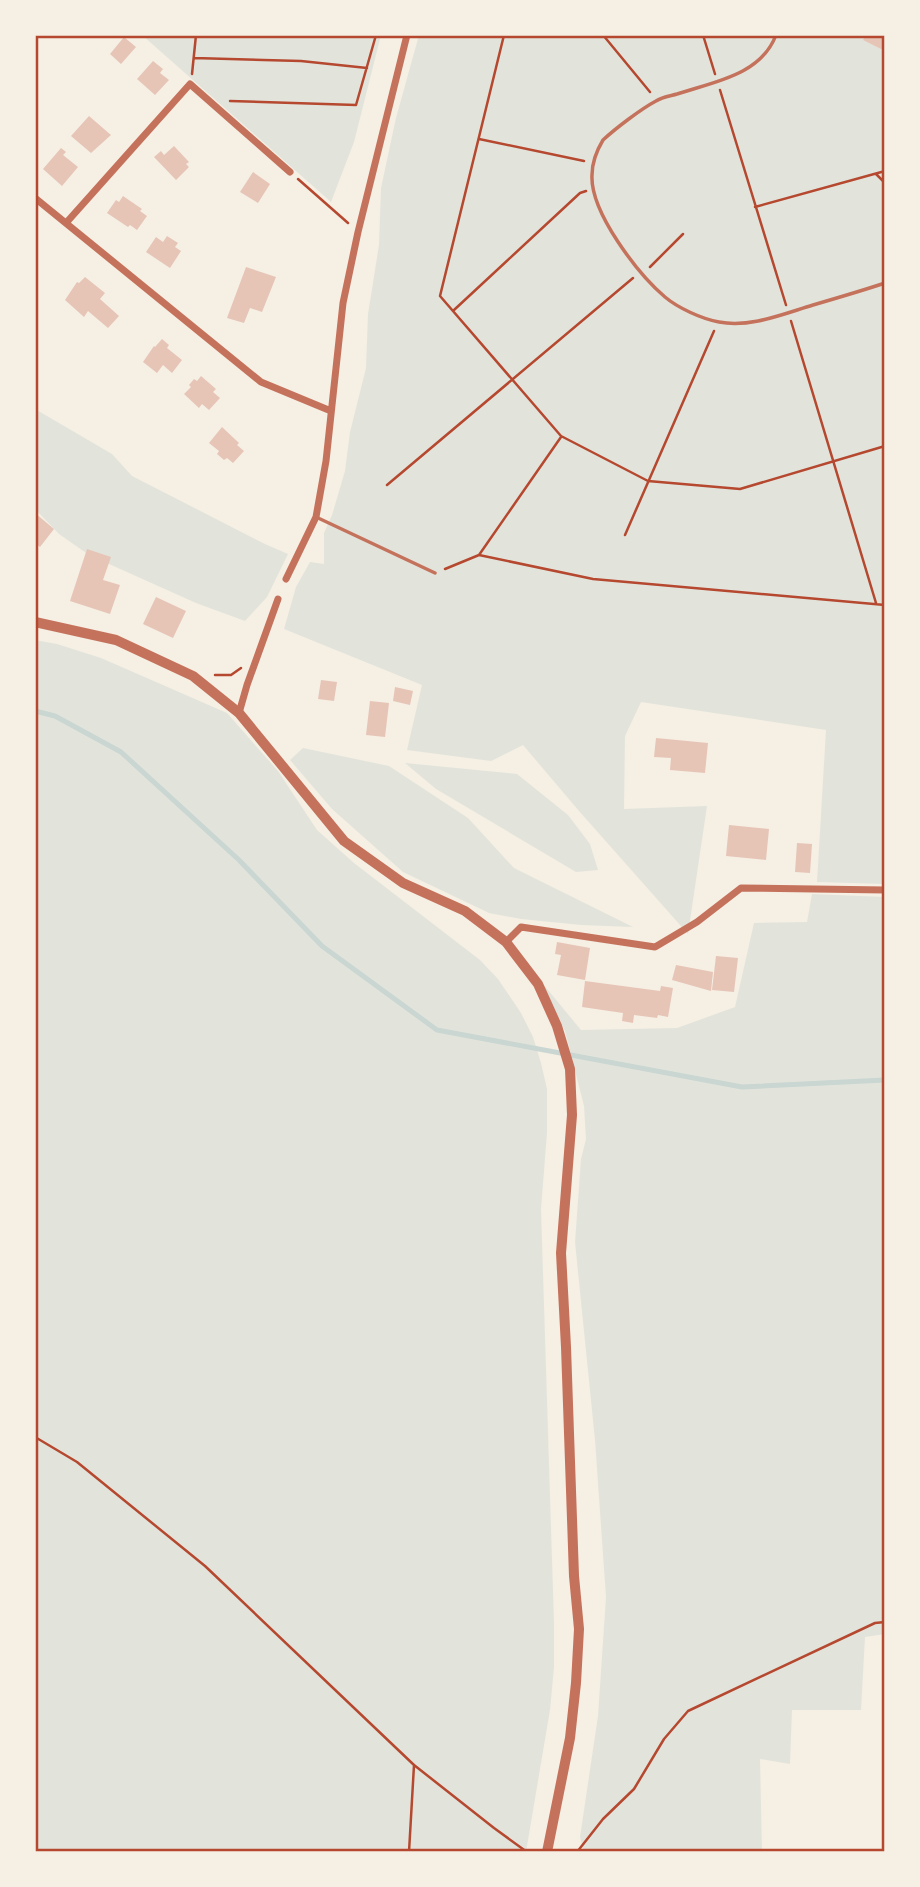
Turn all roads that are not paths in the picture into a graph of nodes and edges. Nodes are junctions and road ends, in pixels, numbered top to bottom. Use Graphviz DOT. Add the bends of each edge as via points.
graph roads {
  1 [pos="407,35"];
  2 [pos="776,35"];
  3 [pos="290,172"];
  4 [pos="35,198"];
  5 [pos="66,223"];
  6 [pos="885,283"];
  7 [pos="331,411"];
  8 [pos="316,517"];
  9 [pos="435,573"];
  10 [pos="286,579"];
  11 [pos="278,599"];
  12 [pos="35,622"];
  13 [pos="239,713"];
  14 [pos="885,890"];
  15 [pos="506,942"];
  16 [pos="547,1852"];
  1 -- 7 [label="street" via="343,303"];
  2 -- 6 [label="lane" via="755,65 657,100 603,140 592,176 604,218 667,299 719,322 751,323"];
  3 -- 5 [label="street" via="190,84"];
  4 -- 5 [label="street"];
  5 -- 7 [label="street" via="261,382"];
  7 -- 8 [label="street"];
  8 -- 9 [label="lane"];
  8 -- 10 [label="street"];
  11 -- 13 [label="street"];
  12 -- 13 [label="street" via="116,640 146,653 193,676"];
  13 -- 15 [label="street" via="344,841 403,883 465,911"];
  14 -- 15 [label="street" via="741,888 654,947 521,927"];
  15 -- 16 [label="street" via="538,984 557,1026 569,1066 572,1115 561,1253 579,1629 570,1738"];
}
